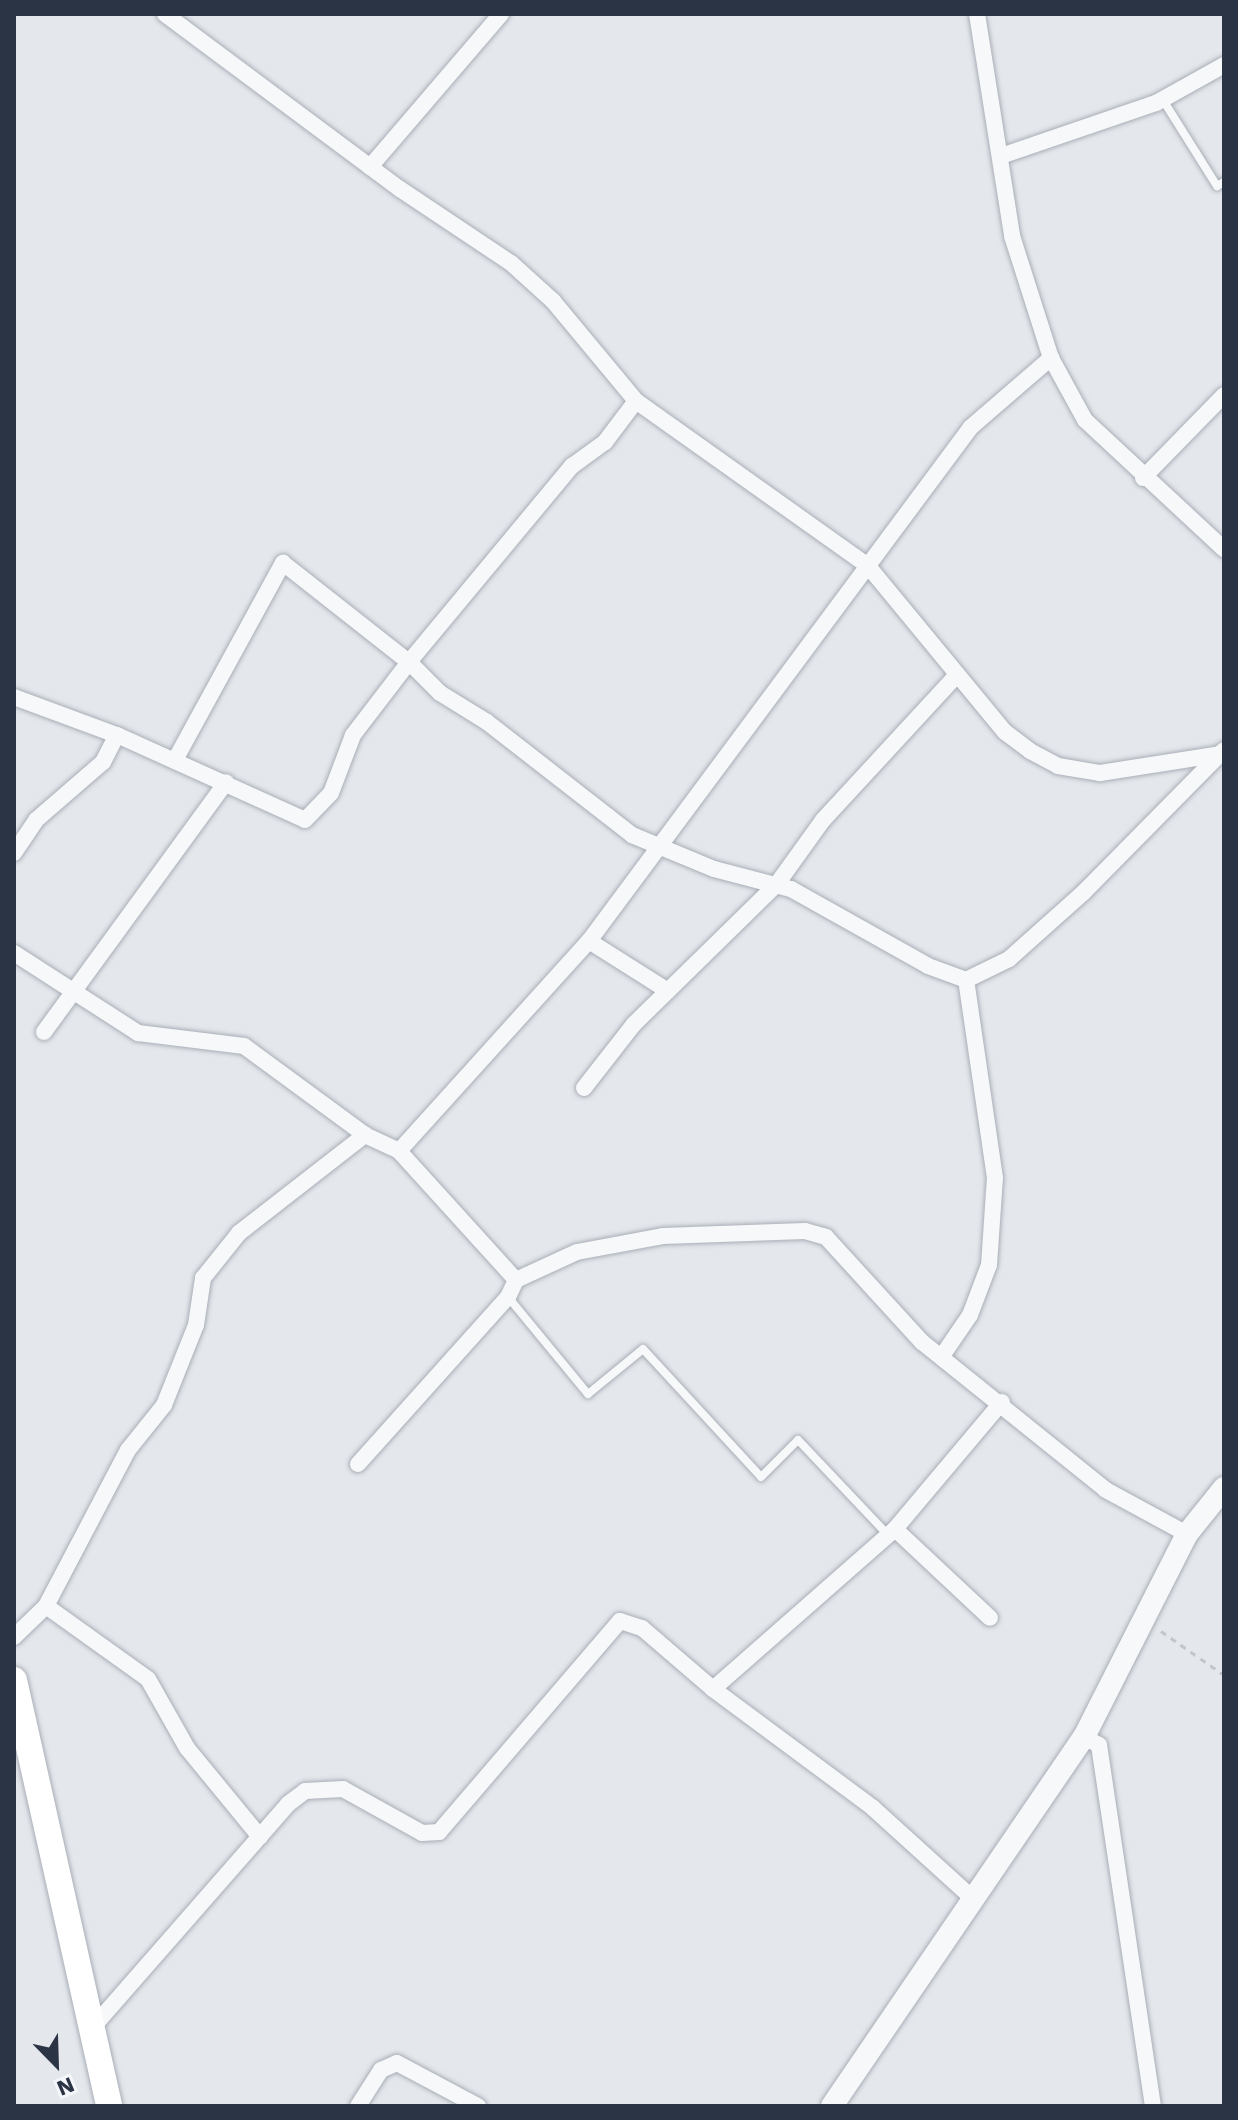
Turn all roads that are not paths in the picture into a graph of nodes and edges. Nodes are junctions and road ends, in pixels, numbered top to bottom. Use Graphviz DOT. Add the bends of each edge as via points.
graph roads {
  1 [pos="165,14"];
  2 [pos="501,14"];
  3 [pos="977,14"];
  4 [pos="1224,65"];
  5 [pos="1163,100"];
  6 [pos="1001,156"];
  7 [pos="370,167"];
  8 [pos="1224,182"];
  9 [pos="1051,358"];
  10 [pos="1224,395"];
  11 [pos="636,401"];
  12 [pos="1143,478"];
  13 [pos="1224,549"];
  14 [pos="868,566"];
  15 [pos="409,662"];
  16 [pos="957,675"];
  17 [pos="14,697"];
  18 [pos="117,735"];
  19 [pos="1223,753"];
  20 [pos="175,760"];
  21 [pos="226,782"];
  22 [pos="659,845"];
  23 [pos="14,853"];
  24 [pos="777,884"];
  25 [pos="589,941"];
  26 [pos="14,953"];
  27 [pos="966,980"];
  28 [pos="668,991"];
  29 [pos="78,992"];
  30 [pos="44,1032"];
  31 [pos="584,1088"];
  32 [pos="365,1135"];
  33 [pos="399,1151"];
  34 [pos="516,1280"];
  35 [pos="508,1297"];
  36 [pos="942,1356"];
  37 [pos="1002,1402"];
  38 [pos="358,1464"];
  39 [pos="1224,1488"];
  40 [pos="892,1532"];
  41 [pos="1187,1534"];
  42 [pos="46,1606"];
  43 [pos="990,1618"];
  44 [pos="14,1637"];
  45 [pos="15,1686"];
  46 [pos="713,1689"];
  47 [pos="1084,1737"];
  48 [pos="260,1837"];
  49 [pos="970,1896"];
  50 [pos="93,2027"];
  51 [pos="109,2106"];
  52 [pos="358,2106"];
  53 [pos="478,2106"];
  54 [pos="832,2106"];
  55 [pos="1153,2106"];
  1 -- 7 [label="street"];
  2 -- 7 [label="street"];
  3 -- 6 [label="street"];
  4 -- 5 [label="street"];
  5 -- 6 [label="street"];
  5 -- 8 [label="lane" via="1217,186"];
  6 -- 9 [label="street" via="1012,236"];
  7 -- 11 [label="street" via="511,263 553,301"];
  9 -- 12 [label="street" via="1085,420"];
  9 -- 14 [label="street" via="971,427"];
  10 -- 12 [label="street"];
  11 -- 14 [label="street"];
  11 -- 15 [label="street" via="605,442 572,466"];
  12 -- 13 [label="street"];
  14 -- 16 [label="street"];
  14 -- 22 [label="street"];
  15 -- 20 [label="street" via="283,563"];
  15 -- 21 [label="street" via="353,735 331,793 305,820"];
  15 -- 22 [label="street" via="440,693 487,722 632,835"];
  16 -- 19 [label="street" via="1005,732 1058,766 1125,771"];
  16 -- 24 [label="street" via="823,820"];
  17 -- 18 [label="street"];
  18 -- 20 [label="street"];
  18 -- 23 [label="street" via="103,762 36,820"];
  19 -- 27 [label="street" via="1009,959"];
  20 -- 21 [label="street"];
  21 -- 29 [label="street"];
  22 -- 24 [label="street" via="714,869"];
  22 -- 25 [label="street"];
  24 -- 27 [label="street" via="928,966"];
  24 -- 28 [label="street"];
  25 -- 28 [label="street"];
  25 -- 33 [label="street"];
  26 -- 29 [label="street"];
  27 -- 36 [label="street" via="995,1178 989,1265 970,1315"];
  28 -- 31 [label="street"];
  29 -- 30 [label="street"];
  29 -- 32 [label="street" via="138,1033 244,1046"];
  32 -- 33 [label="street"];
  32 -- 42 [label="street" via="239,1233 203,1278 196,1325 164,1405 128,1450"];
  33 -- 34 [label="street"];
  34 -- 35 [label="street"];
  34 -- 36 [label="street" via="577,1252 663,1236 805,1231 826,1237 922,1342"];
  35 -- 38 [label="street"];
  35 -- 40 [label="lane" via="588,1394 643,1349 761,1477 798,1440"];
  36 -- 37 [label="street"];
  37 -- 40 [label="street"];
  37 -- 41 [label="street" via="1106,1490"];
  39 -- 41 [label="street"];
  40 -- 43 [label="street"];
  40 -- 46 [label="street"];
  41 -- 47 [label="street"];
  42 -- 44 [label="street"];
  42 -- 48 [label="street" via="148,1679 187,1748"];
  45 -- 50 [label="main road"];
  46 -- 48 [label="street" via="642,1628 620,1621 439,1832 422,1833 343,1789 305,1791"];
  46 -- 49 [label="street" via="873,1808"];
  47 -- 49 [label="street"];
  47 -- 55 [label="street" via="1099,1745"];
  48 -- 50 [label="street"];
  49 -- 54 [label="street"];
  50 -- 51 [label="main road"];
  52 -- 53 [label="street" via="381,2070 397,2063"];
}
